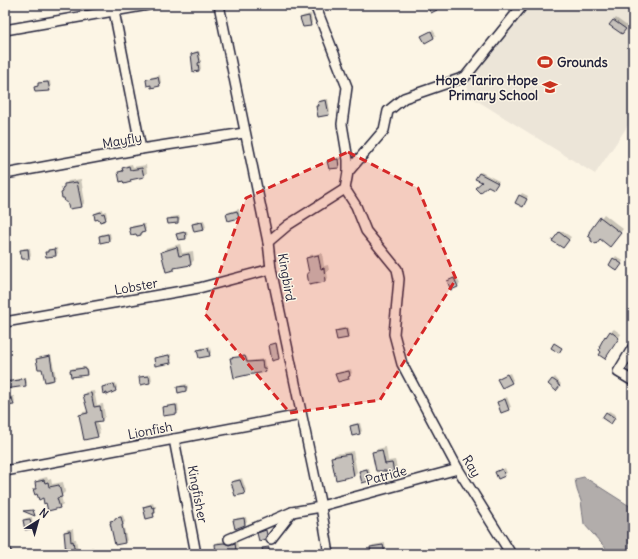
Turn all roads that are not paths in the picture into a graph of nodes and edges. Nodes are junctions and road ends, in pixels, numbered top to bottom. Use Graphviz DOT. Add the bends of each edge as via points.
graph roads {
  1 [pos="148,5"];
  2 [pos="218,5"];
  3 [pos="315,5"];
  4 [pos="522,6"];
  5 [pos="114,11"];
  6 [pos="5,30"];
  7 [pos="244,133"];
  8 [pos="141,150"];
  9 [pos="348,172"];
  10 [pos="5,174"];
  11 [pos="345,189"];
  12 [pos="268,242"];
  13 [pos="270,269"];
  14 [pos="5,322"];
  15 [pos="633,348"];
  16 [pos="633,381"];
  17 [pos="301,415"];
  18 [pos="174,439"];
  19 [pos="458,469"];
  20 [pos="5,471"];
  21 [pos="321,506"];
  22 [pos="292,512"];
  23 [pos="229,539"];
  24 [pos="271,539"];
  25 [pos="196,554"];
  26 [pos="329,554"];
  27 [pos="511,554"];
  1 -- 5 [label="street"];
  2 -- 7 [label="street, Kingbird"];
  3 -- 9 [label="street" via="347,87 342,124"];
  4 -- 9 [label="street" via="465,77 404,98 388,111 384,130"];
  5 -- 6 [label="street"];
  5 -- 8 [label="street"];
  7 -- 8 [label="street, Mayfly"];
  7 -- 12 [label="street, Kingbird"];
  8 -- 10 [label="street, Mayfly"];
  9 -- 11 [label="street"];
  11 -- 12 [label="street" via="288,225"];
  11 -- 19 [label="street, Ray" via="356,206 366,231 397,269 400,279 394,334 402,364"];
  12 -- 13 [label="street, Kingbird"];
  13 -- 14 [label="street, Lobster" via="199,288"];
  13 -- 17 [label="street, Kingbird"];
  15 -- 16 [label="street" via="618,372"];
  17 -- 18 [label="street, Lionfish"];
  17 -- 21 [label="street, Kingbird"];
  18 -- 20 [label="street, Lionfish"];
  18 -- 25 [label="street, Kingfisher"];
  19 -- 21 [label="street, Patride"];
  19 -- 27 [label="street, Ray"];
  21 -- 22 [label="street, Patride"];
  21 -- 26 [label="street, Kingbird"];
  22 -- 23 [label="street, Patride"];
  22 -- 24 [label="street"];
}
